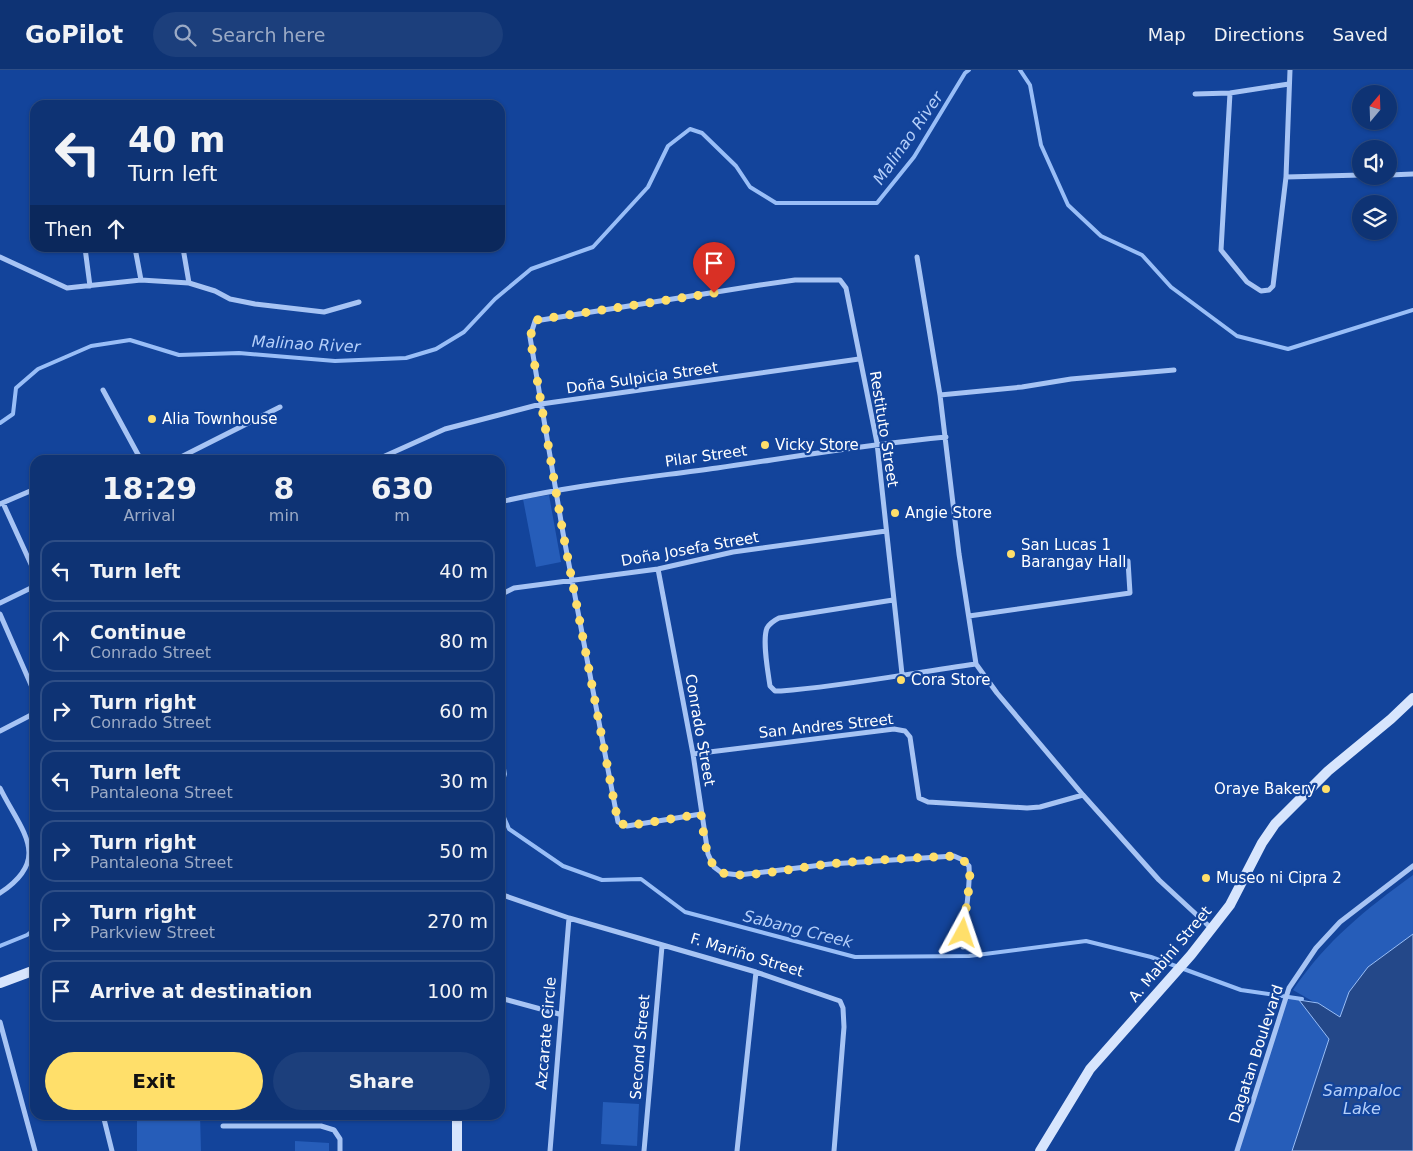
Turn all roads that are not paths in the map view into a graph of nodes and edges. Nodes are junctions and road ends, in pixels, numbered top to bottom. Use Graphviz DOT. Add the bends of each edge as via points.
graph roads {
  1 [pos="1290,70"];
  2 [pos="1289,84"];
  3 [pos="1230,93"];
  4 [pos="1195,94"];
  5 [pos="1413,174"];
  6 [pos="1397,175"];
  7 [pos="1352,176"];
  8 [pos="1286,177"];
  9 [pos="86,252"];
  10 [pos="136,252"];
  11 [pos="184,252"];
  12 [pos="0,257"];
  13 [pos="916,258"];
  14 [pos="141,280"];
  15 [pos="189,284"];
  16 [pos="90,286"];
  17 [pos="360,302"];
  18 [pos="859,359"];
  19 [pos="1174,370"];
  20 [pos="103,390"];
  21 [pos="940,395"];
  22 [pos="541,404"];
  23 [pos="280,407"];
  24 [pos="946,437"];
  25 [pos="877,443"];
  26 [pos="138,455"];
  27 [pos="185,455"];
  28 [pos="387,455"];
  29 [pos="555,489"];
  30 [pos="30,491"];
  31 [pos="505,501"];
  32 [pos="1,503"];
  33 [pos="886,531"];
  34 [pos="1128,561"];
  35 [pos="30,563"];
  36 [pos="658,569"];
  37 [pos="572,580"];
  38 [pos="30,588"];
  39 [pos="505,592"];
  40 [pos="893,600"];
  41 [pos="0,603"];
  42 [pos="0,614"];
  43 [pos="969,616"];
  44 [pos="976,664"];
  45 [pos="902,674"];
  46 [pos="30,683"];
  47 [pos="1413,698"];
  48 [pos="30,716"];
  49 [pos="0,731"];
  50 [pos="693,754"];
  51 [pos="0,788"];
  52 [pos="1083,795"];
  53 [pos="2,797"];
  54 [pos="701,814"];
  55 [pos="1413,866"];
  56 [pos="0,893"];
  57 [pos="505,896"];
  58 [pos="569,918"];
  59 [pos="1212,929"];
  60 [pos="662,946"];
  61 [pos="963,947"];
  62 [pos="30,972"];
  63 [pos="756,972"];
  64 [pos="0,983"];
  65 [pos="505,999"];
  66 [pos="559,1014"];
  67 [pos="0,1022"];
  68 [pos="104,1120"];
  69 [pos="457,1120"];
  70 [pos="223,1126"];
  71 [pos="35,1151"];
  72 [pos="112,1151"];
  73 [pos="340,1151"];
  74 [pos="457,1151"];
  75 [pos="550,1151"];
  76 [pos="644,1151"];
  77 [pos="737,1151"];
  78 [pos="834,1151"];
  79 [pos="1040,1151"];
  80 [pos="1237,1151"];
  1 -- 2 [label="street"];
  2 -- 3 [label="street"];
  2 -- 8 [label="street"];
  3 -- 4 [label="street"];
  3 -- 8 [label="street" via="1220,250 1247,282 1261,291 1270,290 1273,286"];
  5 -- 6 [label="street"];
  7 -- 8 [label="street"];
  9 -- 16 [label="street"];
  10 -- 14 [label="street"];
  11 -- 15 [label="street"];
  12 -- 16 [label="street" via="66,288"];
  13 -- 21 [label="street"];
  14 -- 15 [label="street"];
  14 -- 16 [label="street"];
  15 -- 17 [label="street" via="230,299 324,312"];
  18 -- 22 [label="street, Doña Sulpicia Street"];
  18 -- 22 [label="street, Restituto Street" via="846,288 840,280 795,280 536,320 530,337"];
  18 -- 25 [label="street, Restituto Street"];
  19 -- 21 [label="street"];
  20 -- 26 [label="street"];
  21 -- 24 [label="street"];
  22 -- 28 [label="street, Doña Sulpicia Street" via="445,429"];
  22 -- 29 [label="street"];
  23 -- 27 [label="street"];
  24 -- 25 [label="street, Pilar Street"];
  24 -- 43 [label="street" via="958,554"];
  25 -- 29 [label="street, Pilar Street"];
  25 -- 33 [label="street, Restituto Street"];
  29 -- 31 [label="street, Pilar Street"];
  29 -- 37 [label="street"];
  30 -- 32 [label="street"];
  32 -- 35 [label="street"];
  33 -- 36 [label="street, Doña Josefa Street" via="733,552"];
  33 -- 40 [label="street, Restituto Street"];
  34 -- 43 [label="street" via="1130,592"];
  36 -- 37 [label="street, Doña Josefa Street"];
  36 -- 50 [label="street, Conrado Street"];
  37 -- 39 [label="street, Doña Josefa Street" via="514,588"];
  37 -- 54 [label="street" via="618,822 627,826"];
  38 -- 41 [label="street"];
  40 -- 45 [label="street, Restituto Street"];
  40 -- 45 [label="street" via="779,618 771,622 767,629 766,665 770,686 775,691 835,686"];
  42 -- 46 [label="street"];
  43 -- 44 [label="street"];
  44 -- 45 [label="street"];
  44 -- 52 [label="street" via="997,694"];
  47 -- 59 [label="street, A. Mabini Street" via="1328,771 1275,824 1262,842 1230,905"];
  48 -- 49 [label="street"];
  50 -- 52 [label="street, San Andres Street" via="894,729 905,731 910,737 918,798 928,802 1027,808"];
  50 -- 54 [label="street, Conrado Street"];
  51 -- 53 [label="street"];
  52 -- 59 [label="street" via="1160,880"];
  53 -- 56 [label="street" via="28,840 30,855 18,882"];
  54 -- 61 [label="street, Conrado Street" via="708,854 714,867 722,873 739,875 830,864 954,856 963,860 969,866 970,879 963,920"];
  55 -- 80 [label="street, Dagatan Boulevard" via="1340,922 1316,948 1287,993"];
  57 -- 58 [label="street, F. Mariño Street"];
  58 -- 60 [label="street, F. Mariño Street"];
  58 -- 66 [label="street, Azcarate Circle"];
  59 -- 79 [label="street, A. Mabini Street" via="1090,1069"];
  60 -- 63 [label="street, F. Mariño Street"];
  60 -- 76 [label="street, Second Street"];
  62 -- 64 [label="street"];
  63 -- 77 [label="street"];
  63 -- 78 [label="street, F. Mariño Street" via="840,1001 844,1026"];
  65 -- 66 [label="street"];
  66 -- 75 [label="street, Azcarate Circle"];
  67 -- 71 [label="street"];
  68 -- 72 [label="street"];
  69 -- 74 [label="street"];
  70 -- 73 [label="street" via="321,1126 334,1130 340,1139"];
}
